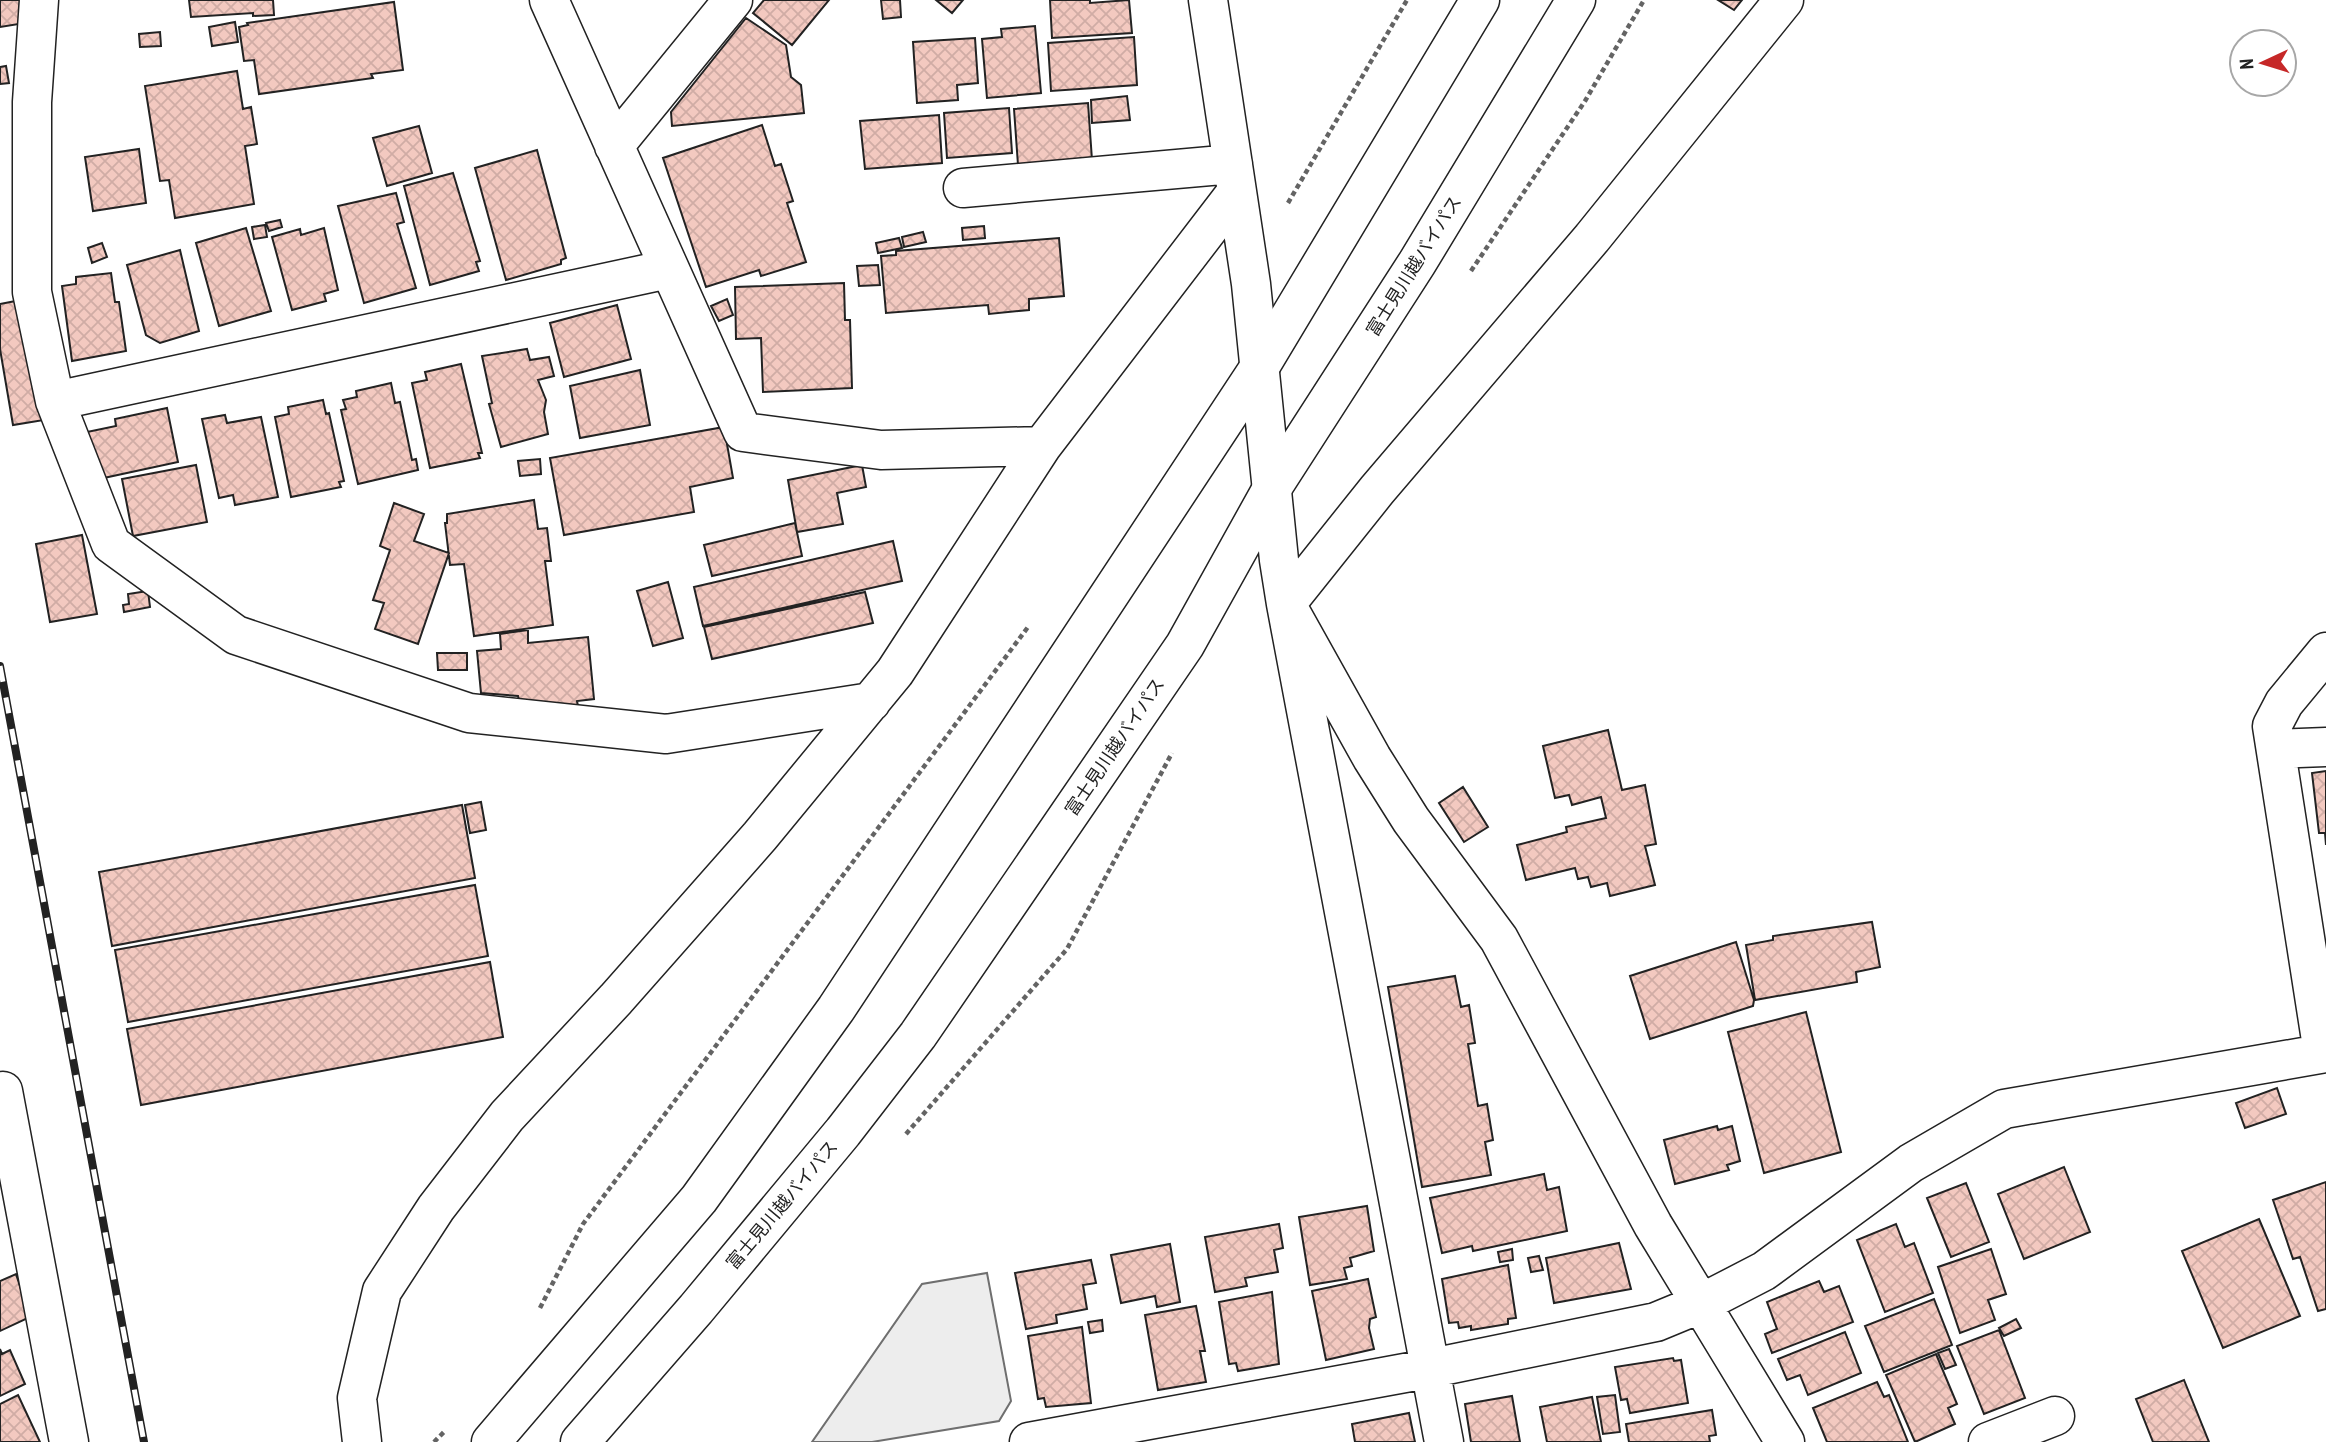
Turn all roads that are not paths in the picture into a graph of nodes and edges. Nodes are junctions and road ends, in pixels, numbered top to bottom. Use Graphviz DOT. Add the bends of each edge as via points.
graph roads {
  1 [pos="39,0"];
  2 [pos="549,0"];
  3 [pos="733,0"];
  4 [pos="1208,0"];
  5 [pos="1480,0"];
  6 [pos="1576,0"];
  7 [pos="1784,0"];
  8 [pos="614,146"];
  9 [pos="1234,179"];
  10 [pos="963,188"];
  11 [pos="669,269"];
  12 [pos="1261,365"];
  13 [pos="55,401"];
  14 [pos="1042,446"];
  15 [pos="1274,485"];
  16 [pos="1286,604"];
  17 [pos="2326,652"];
  18 [pos="871,702"];
  19 [pos="2326,747"];
  20 [pos="2276,749"];
  21 [pos="2315,927"];
  22 [pos="2324,1053"];
  23 [pos="3,1091"];
  24 [pos="1702,1303"];
  25 [pos="1432,1367"];
  26 [pos="2055,1416"];
  27 [pos="69,1442"];
  28 [pos="362,1442"];
  29 [pos="491,1442"];
  30 [pos="580,1442"];
  31 [pos="1029,1442"];
  32 [pos="1444,1442"];
  33 [pos="1785,1442"];
  34 [pos="1988,1442"];
  1 -- 13 [label="main road" via="32,102 32,292"];
  2 -- 8 [label="main road"];
  3 -- 8 [label="main road"];
  4 -- 9 [label="main road"];
  5 -- 12 [label="main road"];
  6 -- 15 [label="main road, 富士見川越バイパス" via="1417,263"];
  7 -- 16 [label="main road"];
  8 -- 11 [label="main road"];
  9 -- 10 [label="main road"];
  9 -- 12 [label="main road"];
  9 -- 14 [label="main road"];
  11 -- 13 [label="main road"];
  11 -- 14 [label="main road" via="743,432 881,450"];
  12 -- 15 [label="main road"];
  12 -- 29 [label="main road" via="836,1009 699,1199"];
  13 -- 18 [label="main road" via="111,544 236,635 468,713 666,734"];
  14 -- 18 [label="main road"];
  15 -- 16 [label="main road"];
  15 -- 30 [label="main road, 富士見川越バイパス" via="1185,645 918,1035 730,1268"];
  16 -- 24 [label="main road" via="1411,820 1499,939 1653,1225"];
  16 -- 25 [label="main road"];
  17 -- 20 [label="main road" via="2284,703 2272,726"];
  18 -- 28 [label="main road" via="760,836 507,1116 436,1208 382,1291 357,1398"];
  19 -- 20 [label="main road"];
  20 -- 21 [label="main road"];
  21 -- 22 [label="main road"];
  22 -- 24 [label="main road" via="2004,1109 1911,1163 1765,1271"];
  23 -- 27 [label="main road"];
  24 -- 25 [label="main road" via="1656,1322"];
  24 -- 33 [label="main road"];
  25 -- 31 [label="main road"];
  25 -- 32 [label="main road"];
  26 -- 34 [label="main road"];
}
